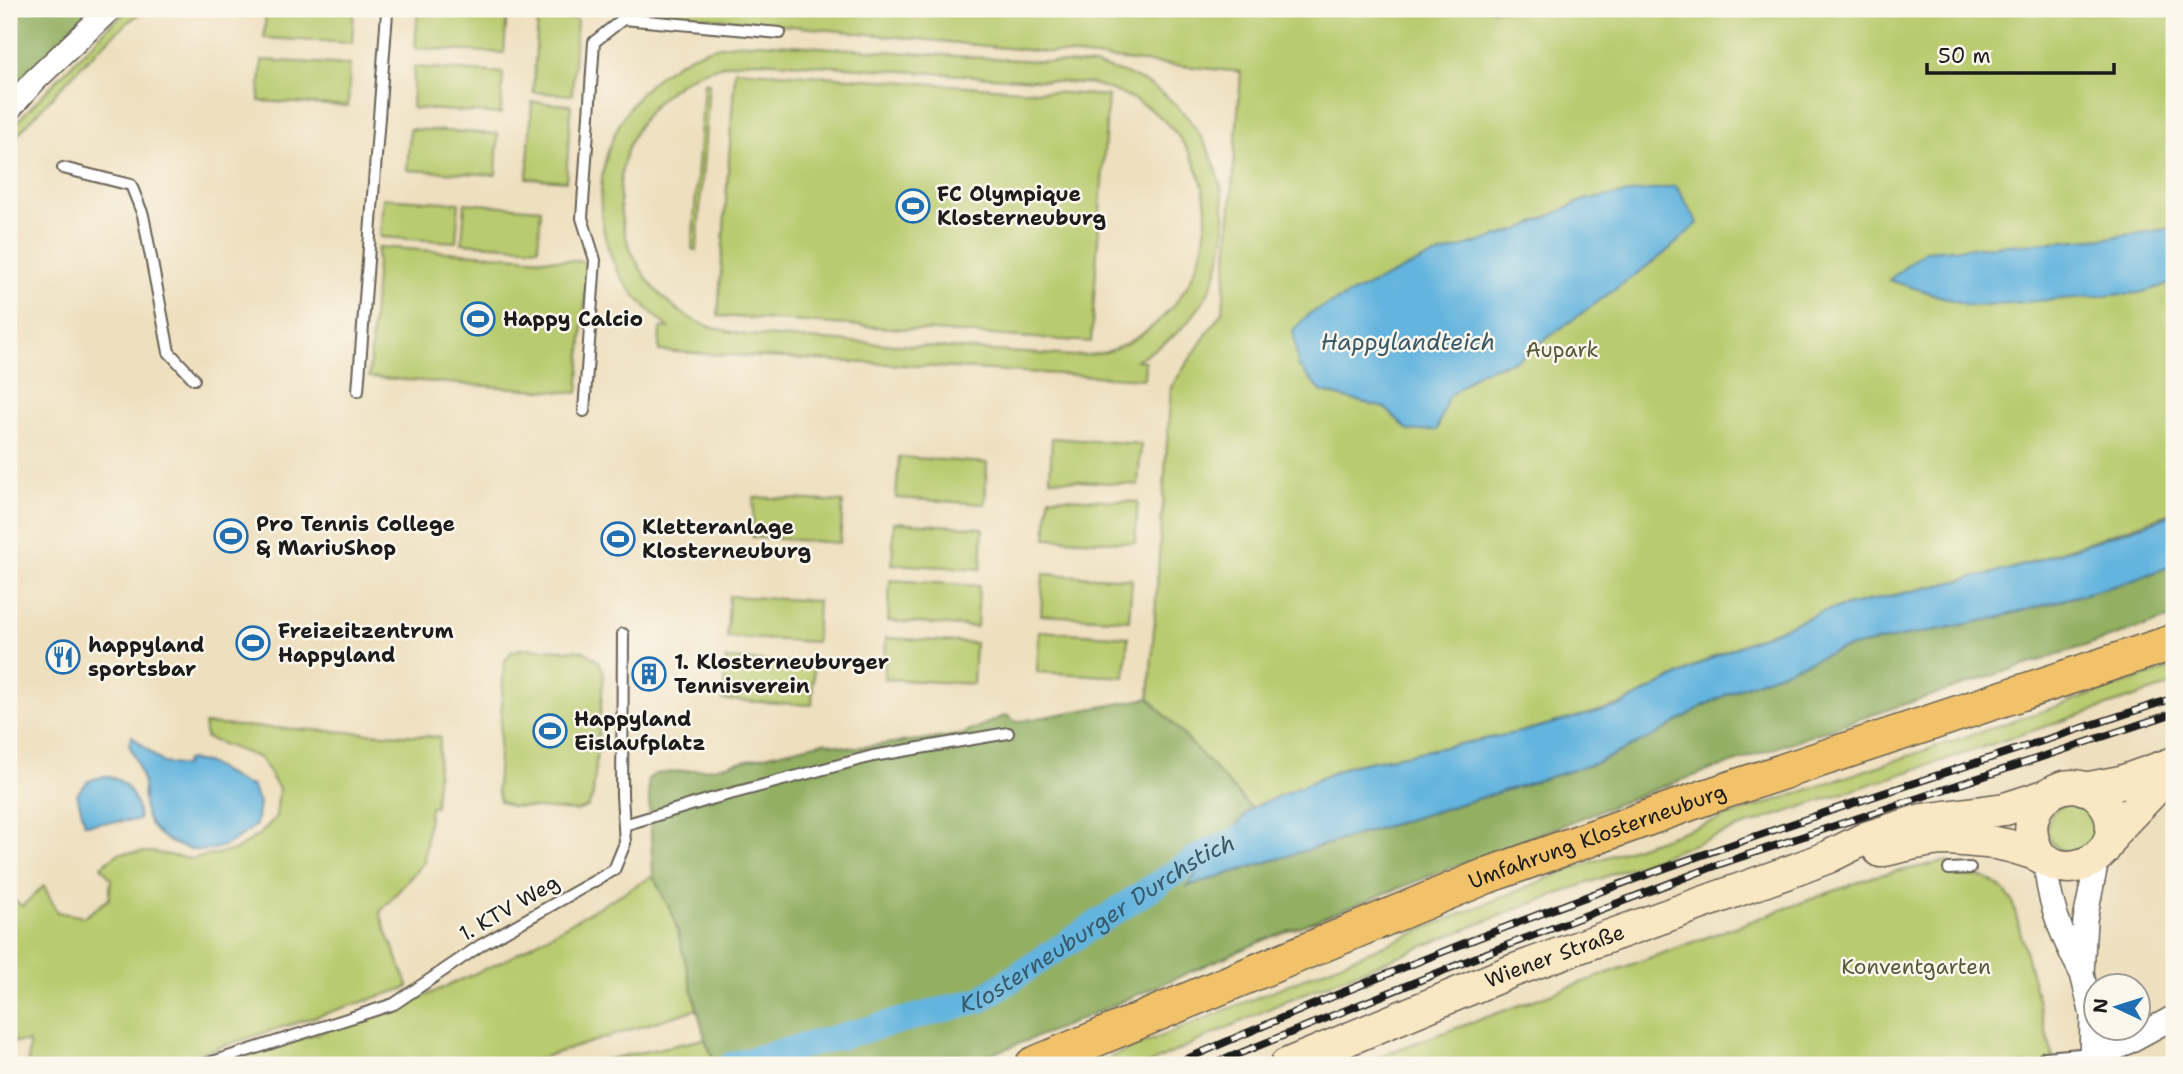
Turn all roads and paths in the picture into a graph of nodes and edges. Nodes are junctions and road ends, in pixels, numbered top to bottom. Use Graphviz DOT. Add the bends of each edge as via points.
graph roads {
  1 [pos="110,9"];
  2 [pos="387,13"];
  3 [pos="780,33"];
  4 [pos="9,109"];
  5 [pos="63,168"];
  6 [pos="194,379"];
  7 [pos="358,391"];
  8 [pos="584,411"];
  9 [pos="623,634"];
  10 [pos="2174,642"];
  11 [pos="1008,733"];
  12 [pos="2174,763"];
  13 [pos="2174,774"];
  14 [pos="2084,789"];
  15 [pos="2048,795"];
  16 [pos="624,825"];
  17 [pos="2105,845"];
  18 [pos="1828,857"];
  19 [pos="2043,858"];
  20 [pos="1970,868"];
  21 [pos="1948,869"];
  22 [pos="2082,972"];
  23 [pos="2082,974"];
  24 [pos="2174,1017"];
  25 [pos="2092,1059"];
  26 [pos="2041,1063"];
  27 [pos="203,1065"];
  28 [pos="1033,1065"];
  29 [pos="1286,1065"];
  1 -- 4 [label="street"];
  2 -- 7 [label="lane"];
  3 -- 8 [label="lane" via="623,19 594,42 582,218 595,260"];
  5 -- 6 [label="lane" via="131,185 143,215 169,352"];
  9 -- 16 [label="lane, 1. KTV Weg"];
  10 -- 28 [label="main road, Umfahrung Klosterneuburg" via="1706,797 1486,876"];
  11 -- 16 [label="lane" via="873,756"];
  12 -- 14 [label="street, Wiener Straße" via="2121,782"];
  13 -- 17 [label="street, Wiener Straße"];
  14 -- 15 [label="street, Wiener Straße" via="2066,787"];
  14 -- 17 [label="street" via="2108,810"];
  15 -- 18 [label="street, Wiener Straße" via="2005,809 1922,820 1866,838"];
  15 -- 19 [label="street" via="2035,808 2030,824 2032,841"];
  16 -- 27 [label="lane, 1. KTV Weg" via="625,843 614,870 481,945 394,1004"];
  17 -- 19 [label="street, Wiener Straße" via="2089,862 2074,867"];
  17 -- 22 [label="street" via="2085,920"];
  18 -- 19 [label="street, Wiener Straße" via="1851,857 1942,839 1990,842"];
  18 -- 29 [label="street, Wiener Straße" via="1512,971"];
  19 -- 23 [label="street" via="2059,924"];
  20 -- 21 [label="lane"];
  24 -- 25 [label="street"];
  25 -- 26 [label="lane"];
}
